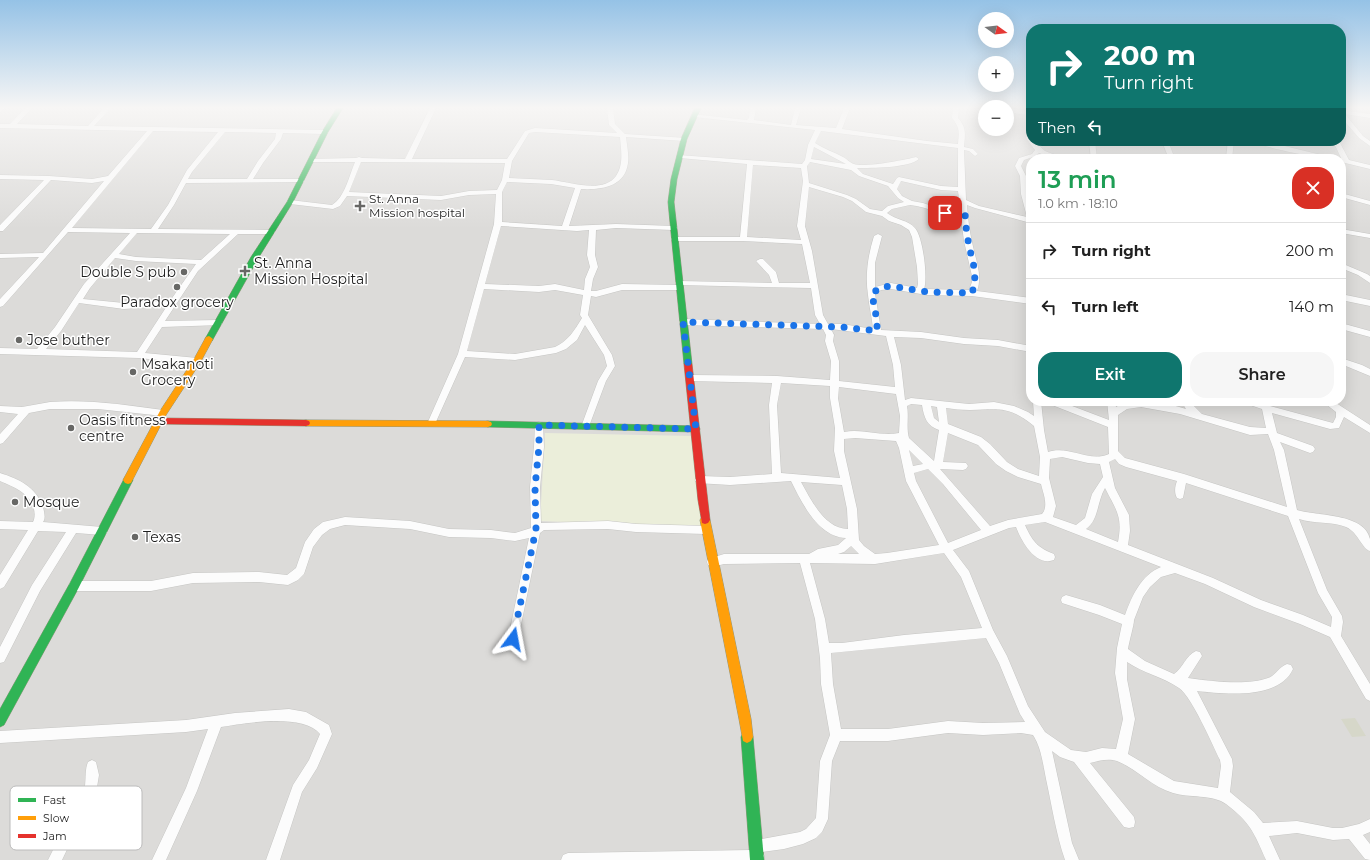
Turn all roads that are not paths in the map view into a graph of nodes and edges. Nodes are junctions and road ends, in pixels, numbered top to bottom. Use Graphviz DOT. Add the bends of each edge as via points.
graph roads {
  1 [pos="136,148"];
  2 [pos="208,148"];
  3 [pos="271,148"];
  4 [pos="317,148"];
  5 [pos="413,148"];
  6 [pos="517,148"];
  7 [pos="623,148"];
  8 [pos="682,148"];
  9 [pos="810,148"];
  10 [pos="819,148"];
  11 [pos="961,148"];
  12 [pos="965,148"];
  13 [pos="1279,148"];
  14 [pos="1038,150"];
  15 [pos="975,154"];
  16 [pos="1036,154"];
  17 [pos="1045,154"];
  18 [pos="1298,154"];
  19 [pos="680,156"];
  20 [pos="916,158"];
  21 [pos="1026,158"];
  22 [pos="359,159"];
  23 [pos="311,160"];
  24 [pos="408,160"];
  25 [pos="509,161"];
  26 [pos="1346,161"];
  27 [pos="750,162"];
  28 [pos="806,163"];
  29 [pos="849,166"];
  30 [pos="1370,167"];
  31 [pos="0,177"];
  32 [pos="112,177"];
  33 [pos="49,178"];
  34 [pos="505,180"];
  35 [pos="184,181"];
  36 [pos="249,181"];
  37 [pos="301,181"];
  38 [pos="806,184"];
  39 [pos="579,186"];
  40 [pos="894,189"];
  41 [pos="961,189"];
  42 [pos="499,192"];
  43 [pos="344,194"];
  44 [pos="1346,195"];
  45 [pos="963,201"];
  46 [pos="290,202"];
  47 [pos="1026,202"];
  48 [pos="910,203"];
  49 [pos="1370,203"];
  50 [pos="883,214"];
  51 [pos="965,214"];
  52 [pos="1026,217"];
  53 [pos="498,224"];
  54 [pos="565,228"];
  55 [pos="593,228"];
  56 [pos="674,228"];
  57 [pos="0,229"];
  58 [pos="66,230"];
  59 [pos="134,231"];
  60 [pos="153,231"];
  61 [pos="236,232"];
  62 [pos="271,232"];
  63 [pos="1346,232"];
  64 [pos="878,236"];
  65 [pos="1370,236"];
  66 [pos="675,239"];
  67 [pos="743,239"];
  68 [pos="806,242"];
  69 [pos="45,255"];
  70 [pos="0,256"];
  71 [pos="114,256"];
  72 [pos="760,261"];
  73 [pos="202,262"];
  74 [pos="1346,267"];
  75 [pos="1370,281"];
  76 [pos="679,285"];
  77 [pos="481,286"];
  78 [pos="776,286"];
  79 [pos="814,286"];
  80 [pos="919,291"];
  81 [pos="587,293"];
  82 [pos="972,293"];
  83 [pos="872,294"];
  84 [pos="1346,298"];
  85 [pos="77,300"];
  86 [pos="1026,300"];
  87 [pos="1,301"];
  88 [pos="172,303"];
  89 [pos="1370,303"];
  90 [pos="585,319"];
  91 [pos="683,322"];
  92 [pos="218,323"];
  93 [pos="160,324"];
  94 [pos="824,326"];
  95 [pos="1346,327"];
  96 [pos="877,331"];
  97 [pos="889,334"];
  98 [pos="1370,334"];
  99 [pos="1026,348"];
  100 [pos="0,351"];
  101 [pos="38,353"];
  102 [pos="462,354"];
  103 [pos="139,355"];
  104 [pos="197,361"];
  105 [pos="1346,363"];
  106 [pos="1370,373"];
  107 [pos="691,378"];
  108 [pos="776,379"];
  109 [pos="834,383"];
  110 [pos="900,392"];
  111 [pos="906,403"];
  112 [pos="926,403"];
  113 [pos="940,403"];
  114 [pos="1036,406"];
  115 [pos="1037,406"];
  116 [pos="1065,406"];
  117 [pos="1112,406"];
  118 [pos="1127,406"];
  119 [pos="1157,406"];
  120 [pos="1188,406"];
  121 [pos="1266,406"];
  122 [pos="1269,406"];
  123 [pos="1335,406"];
  124 [pos="0,409"];
  125 [pos="1340,409"];
  126 [pos="26,411"];
  127 [pos="1023,413"];
  128 [pos="1200,416"];
  129 [pos="162,417"];
  130 [pos="1114,422"];
  131 [pos="432,424"];
  132 [pos="539,425"];
  133 [pos="1039,425"];
  134 [pos="585,427"];
  135 [pos="943,427"];
  136 [pos="696,429"];
  137 [pos="1370,430"];
  138 [pos="1272,433"];
  139 [pos="839,436"];
  140 [pos="901,437"];
  141 [pos="0,440"];
  142 [pos="1310,449"];
  143 [pos="1114,453"];
  144 [pos="1045,457"];
  145 [pos="1104,461"];
  146 [pos="935,465"];
  147 [pos="963,466"];
  148 [pos="909,471"];
  149 [pos="0,477"];
  150 [pos="777,478"];
  151 [pos="794,478"];
  152 [pos="1107,478"];
  153 [pos="1184,478"];
  154 [pos="700,480"];
  155 [pos="1045,481"];
  156 [pos="847,482"];
  157 [pos="1180,495"];
  158 [pos="1292,512"];
  159 [pos="1045,518"];
  160 [pos="1019,522"];
  161 [pos="0,525"];
  162 [pos="37,526"];
  163 [pos="74,528"];
  164 [pos="536,529"];
  165 [pos="1358,529"];
  166 [pos="706,530"];
  167 [pos="1076,530"];
  168 [pos="102,531"];
  169 [pos="1370,531"];
  170 [pos="989,532"];
  171 [pos="853,536"];
  172 [pos="1370,547"];
  173 [pos="946,548"];
  174 [pos="1122,548"];
  175 [pos="1050,557"];
  176 [pos="875,558"];
  177 [pos="807,560"];
  178 [pos="712,562"];
  179 [pos="1175,568"];
  180 [pos="0,584"];
  181 [pos="74,586"];
  182 [pos="1066,600"];
  183 [pos="1129,622"];
  184 [pos="989,633"];
  185 [pos="1335,634"];
  186 [pos="513,639"];
  187 [pos="825,648"];
  188 [pos="1122,652"];
  189 [pos="1196,656"];
  190 [pos="0,658"];
  191 [pos="1287,669"];
  192 [pos="1178,681"];
  193 [pos="1366,683"];
  194 [pos="1370,695"];
  195 [pos="0,721"];
  196 [pos="217,721"];
  197 [pos="1038,732"];
  198 [pos="836,735"];
  199 [pos="0,737"];
  200 [pos="1122,757"];
  201 [pos="1078,758"];
  202 [pos="92,766"];
  203 [pos="91,786"];
  204 [pos="1223,796"];
  205 [pos="1129,822"];
  206 [pos="1370,825"];
  207 [pos="1260,830"];
  208 [pos="1352,832"];
  209 [pos="60,850"];
  210 [pos="756,854"];
  211 [pos="1370,854"];
  212 [pos="55,860"];
  213 [pos="159,860"];
  214 [pos="273,860"];
  215 [pos="568,860"];
  216 [pos="1072,860"];
  217 [pos="1273,860"];
  1 -- 32 [label="street"];
  2 -- 35 [label="street"];
  3 -- 36 [label="street"];
  4 -- 23 [label="main road"];
  5 -- 24 [label="street"];
  6 -- 25 [label="street"];
  7 -- 39 [label="street" via="622,173 612,182 604,186"];
  8 -- 19 [label="main road"];
  9 -- 28 [label="street"];
  10 -- 29 [label="street" via="844,158"];
  11 -- 41 [label="street"];
  12 -- 15 [label="street"];
  13 -- 18 [label="street"];
  14 -- 16 [label="street"];
  14 -- 17 [label="street"];
  19 -- 27 [label="street"];
  19 -- 56 [label="main road" via="671,202"];
  20 -- 29 [label="street" via="912,161 878,166"];
  21 -- 47 [label="street" via="1018,166 1023,176"];
  22 -- 23 [label="street"];
  22 -- 24 [label="street"];
  22 -- 43 [label="street"];
  23 -- 37 [label="main road"];
  24 -- 25 [label="street"];
  25 -- 34 [label="street"];
  26 -- 30 [label="street"];
  27 -- 28 [label="street"];
  27 -- 67 [label="street"];
  28 -- 29 [label="street"];
  28 -- 38 [label="street"];
  29 -- 40 [label="street" via="865,176 885,182"];
  31 -- 33 [label="street"];
  32 -- 33 [label="street" via="92,181"];
  32 -- 58 [label="street"];
  33 -- 57 [label="street"];
  34 -- 39 [label="street"];
  34 -- 42 [label="street"];
  35 -- 36 [label="street"];
  35 -- 60 [label="street"];
  36 -- 37 [label="street"];
  37 -- 46 [label="main road"];
  38 -- 50 [label="street" via="832,190 854,200 868,211"];
  38 -- 68 [label="street" via="801,222"];
  39 -- 54 [label="street"];
  40 -- 41 [label="street" via="899,179 941,188"];
  40 -- 48 [label="street" via="900,197"];
  41 -- 45 [label="street"];
  42 -- 43 [label="street" via="469,192 441,198"];
  42 -- 53 [label="street"];
  43 -- 46 [label="street" via="340,203 333,207"];
  44 -- 49 [label="street"];
  45 -- 51 [label="street"];
  45 -- 52 [label="street" via="977,208"];
  46 -- 62 [label="main road"];
  48 -- 50 [label="street" via="890,207"];
  48 -- 51 [label="street" via="921,204 949,214"];
  50 -- 80 [label="street" via="908,226 915,234 922,277"];
  51 -- 82 [label="street" via="976,276"];
  53 -- 54 [label="street"];
  53 -- 77 [label="street"];
  54 -- 55 [label="street"];
  55 -- 56 [label="street"];
  55 -- 81 [label="street" via="591,255 594,267"];
  56 -- 66 [label="main road"];
  58 -- 59 [label="street"];
  58 -- 69 [label="street"];
  59 -- 60 [label="street"];
  59 -- 71 [label="street"];
  60 -- 61 [label="street"];
  61 -- 62 [label="street"];
  61 -- 73 [label="street"];
  62 -- 92 [label="main road"];
  63 -- 65 [label="street"];
  64 -- 83 [label="street" via="871,260"];
  66 -- 67 [label="street"];
  66 -- 76 [label="main road"];
  67 -- 68 [label="street"];
  68 -- 79 [label="street"];
  69 -- 70 [label="street"];
  69 -- 87 [label="street"];
  71 -- 73 [label="street"];
  71 -- 85 [label="street"];
  72 -- 78 [label="street" via="773,274"];
  73 -- 88 [label="street"];
  74 -- 75 [label="street"];
  76 -- 78 [label="street"];
  76 -- 81 [label="street" via="622,287 603,293"];
  76 -- 91 [label="main road"];
  77 -- 81 [label="street" via="539,289 555,287"];
  77 -- 102 [label="street"];
  78 -- 79 [label="street"];
  79 -- 94 [label="street" via="819,316"];
  80 -- 82 [label="street"];
  80 -- 83 [label="street" via="886,287 876,289"];
  81 -- 90 [label="street"];
  82 -- 86 [label="street"];
  83 -- 96 [label="street"];
  84 -- 89 [label="street"];
  85 -- 88 [label="street" via="111,306"];
  85 -- 101 [label="street"];
  88 -- 93 [label="street"];
  90 -- 102 [label="street" via="574,338 556,350 515,357"];
  90 -- 134 [label="street" via="608,355 611,366 602,381"];
  91 -- 94 [label="street"];
  91 -- 107 [label="main road"];
  92 -- 93 [label="street"];
  92 -- 104 [label="main road"];
  93 -- 103 [label="street"];
  94 -- 96 [label="street"];
  94 -- 109 [label="street" via="830,335 829,341 835,361"];
  95 -- 98 [label="street"];
  96 -- 97 [label="street"];
  97 -- 99 [label="street" via="921,335"];
  97 -- 110 [label="street" via="897,365"];
  100 -- 101 [label="street"];
  101 -- 103 [label="street"];
  102 -- 131 [label="street"];
  103 -- 104 [label="street"];
  104 -- 129 [label="main road"];
  105 -- 106 [label="street"];
  107 -- 108 [label="street"];
  107 -- 136 [label="main road"];
  108 -- 109 [label="street"];
  108 -- 150 [label="street" via="773,405"];
  109 -- 110 [label="street"];
  109 -- 139 [label="street"];
  110 -- 111 [label="street"];
  111 -- 112 [label="street"];
  111 -- 140 [label="street"];
  112 -- 113 [label="street"];
  112 -- 135 [label="street" via="930,421 936,426"];
  113 -- 127 [label="street" via="969,407 994,405"];
  113 -- 135 [label="street"];
  114 -- 127 [label="street" via="1034,411"];
  115 -- 133 [label="street"];
  116 -- 130 [label="street"];
  117 -- 130 [label="street"];
  118 -- 130 [label="street" via="1115,412"];
  119 -- 128 [label="street"];
  120 -- 128 [label="street"];
  121 -- 138 [label="street"];
  122 -- 125 [label="street" via="1330,426 1338,424"];
  123 -- 125 [label="street"];
  124 -- 126 [label="street"];
  125 -- 137 [label="street"];
  126 -- 129 [label="street" via="60,405 129,408"];
  126 -- 141 [label="street"];
  127 -- 133 [label="street"];
  128 -- 138 [label="street" via="1250,431"];
  129 -- 131 [label="main road"];
  129 -- 168 [label="main road"];
  130 -- 143 [label="street"];
  131 -- 132 [label="main road"];
  132 -- 134 [label="main road"];
  132 -- 164 [label="street" via="535,487"];
  133 -- 144 [label="street"];
  134 -- 136 [label="main road"];
  135 -- 146 [label="street" via="943,439"];
  135 -- 155 [label="street" via="978,440 987,446 1000,462 1014,471"];
  136 -- 154 [label="main road"];
  138 -- 142 [label="street"];
  138 -- 158 [label="street" via="1279,450"];
  139 -- 140 [label="street" via="855,434"];
  139 -- 156 [label="street" via="839,450"];
  140 -- 146 [label="street"];
  140 -- 148 [label="street"];
  143 -- 145 [label="street"];
  143 -- 153 [label="street" via="1126,463"];
  144 -- 145 [label="street" via="1056,454"];
  144 -- 155 [label="street"];
  145 -- 152 [label="street"];
  146 -- 147 [label="street"];
  146 -- 148 [label="street"];
  146 -- 170 [label="street"];
  148 -- 173 [label="street" via="911,481"];
  149 -- 162 [label="street" via="31,492 40,507 40,520"];
  150 -- 151 [label="street"];
  150 -- 154 [label="street"];
  151 -- 156 [label="street"];
  151 -- 171 [label="street" via="810,507 826,524"];
  152 -- 167 [label="street" via="1096,496 1090,521"];
  152 -- 174 [label="street" via="1124,515"];
  153 -- 157 [label="street" via="1180,485"];
  153 -- 158 [label="street"];
  154 -- 166 [label="main road"];
  155 -- 159 [label="street" via="1051,506"];
  156 -- 171 [label="street"];
  158 -- 165 [label="street" via="1313,518 1346,522"];
  158 -- 185 [label="street" via="1323,593 1337,616"];
  159 -- 160 [label="street"];
  159 -- 167 [label="street"];
  160 -- 170 [label="street"];
  160 -- 175 [label="street" via="1033,549 1042,556"];
  161 -- 162 [label="street"];
  162 -- 163 [label="street"];
  162 -- 180 [label="street"];
  163 -- 168 [label="street"];
  163 -- 190 [label="street" via="36,588"];
  164 -- 166 [label="street" via="543,526 608,525"];
  164 -- 181 [label="street" via="529,534 515,537 449,533 410,525 345,521 327,525 318,532 309,545 300,571 288,580 193,578 151,586"];
  164 -- 186 [label="street"];
  165 -- 169 [label="street"];
  165 -- 172 [label="street"];
  166 -- 178 [label="main road"];
  167 -- 174 [label="street"];
  168 -- 181 [label="main road"];
  170 -- 173 [label="street"];
  171 -- 176 [label="street" via="860,549"];
  171 -- 177 [label="street" via="840,549 818,553"];
  173 -- 176 [label="street"];
  173 -- 184 [label="street" via="965,574"];
  174 -- 179 [label="street"];
  176 -- 177 [label="street"];
  177 -- 178 [label="street" via="724,559"];
  177 -- 187 [label="street"];
  178 -- 210 [label="main road" via="745,719"];
  179 -- 183 [label="street" via="1156,574 1148,582 1135,603"];
  179 -- 185 [label="street"];
  181 -- 195 [label="main road"];
  182 -- 183 [label="street"];
  183 -- 188 [label="street"];
  184 -- 187 [label="street"];
  184 -- 197 [label="street" via="1024,710"];
  185 -- 193 [label="street"];
  187 -- 198 [label="street" via="827,684"];
  188 -- 192 [label="street" via="1141,665"];
  188 -- 200 [label="street" via="1122,675 1129,718"];
  189 -- 192 [label="street"];
  191 -- 192 [label="street" via="1272,683 1258,686 1222,688"];
  192 -- 204 [label="street" via="1187,687 1196,700 1226,759"];
  193 -- 194 [label="street"];
  196 -- 199 [label="street" via="186,726"];
  196 -- 213 [label="street" via="175,830"];
  196 -- 214 [label="street" via="289,715 306,718 325,729 324,741 297,789"];
  197 -- 198 [label="street" via="1021,727 948,727 888,735"];
  197 -- 201 [label="street" via="1064,753"];
  197 -- 216 [label="street" via="1047,755"];
  198 -- 210 [label="street" via="826,761 820,826 809,836"];
  200 -- 201 [label="street" via="1108,754"];
  200 -- 204 [label="street" via="1173,787"];
  201 -- 205 [label="street"];
  202 -- 203 [label="street"];
  204 -- 207 [label="street" via="1250,816"];
  206 -- 208 [label="street"];
  207 -- 208 [label="street" via="1297,827 1333,834"];
  207 -- 217 [label="street"];
  208 -- 211 [label="street"];
  209 -- 212 [label="street"];
  210 -- 215 [label="street"];
}
